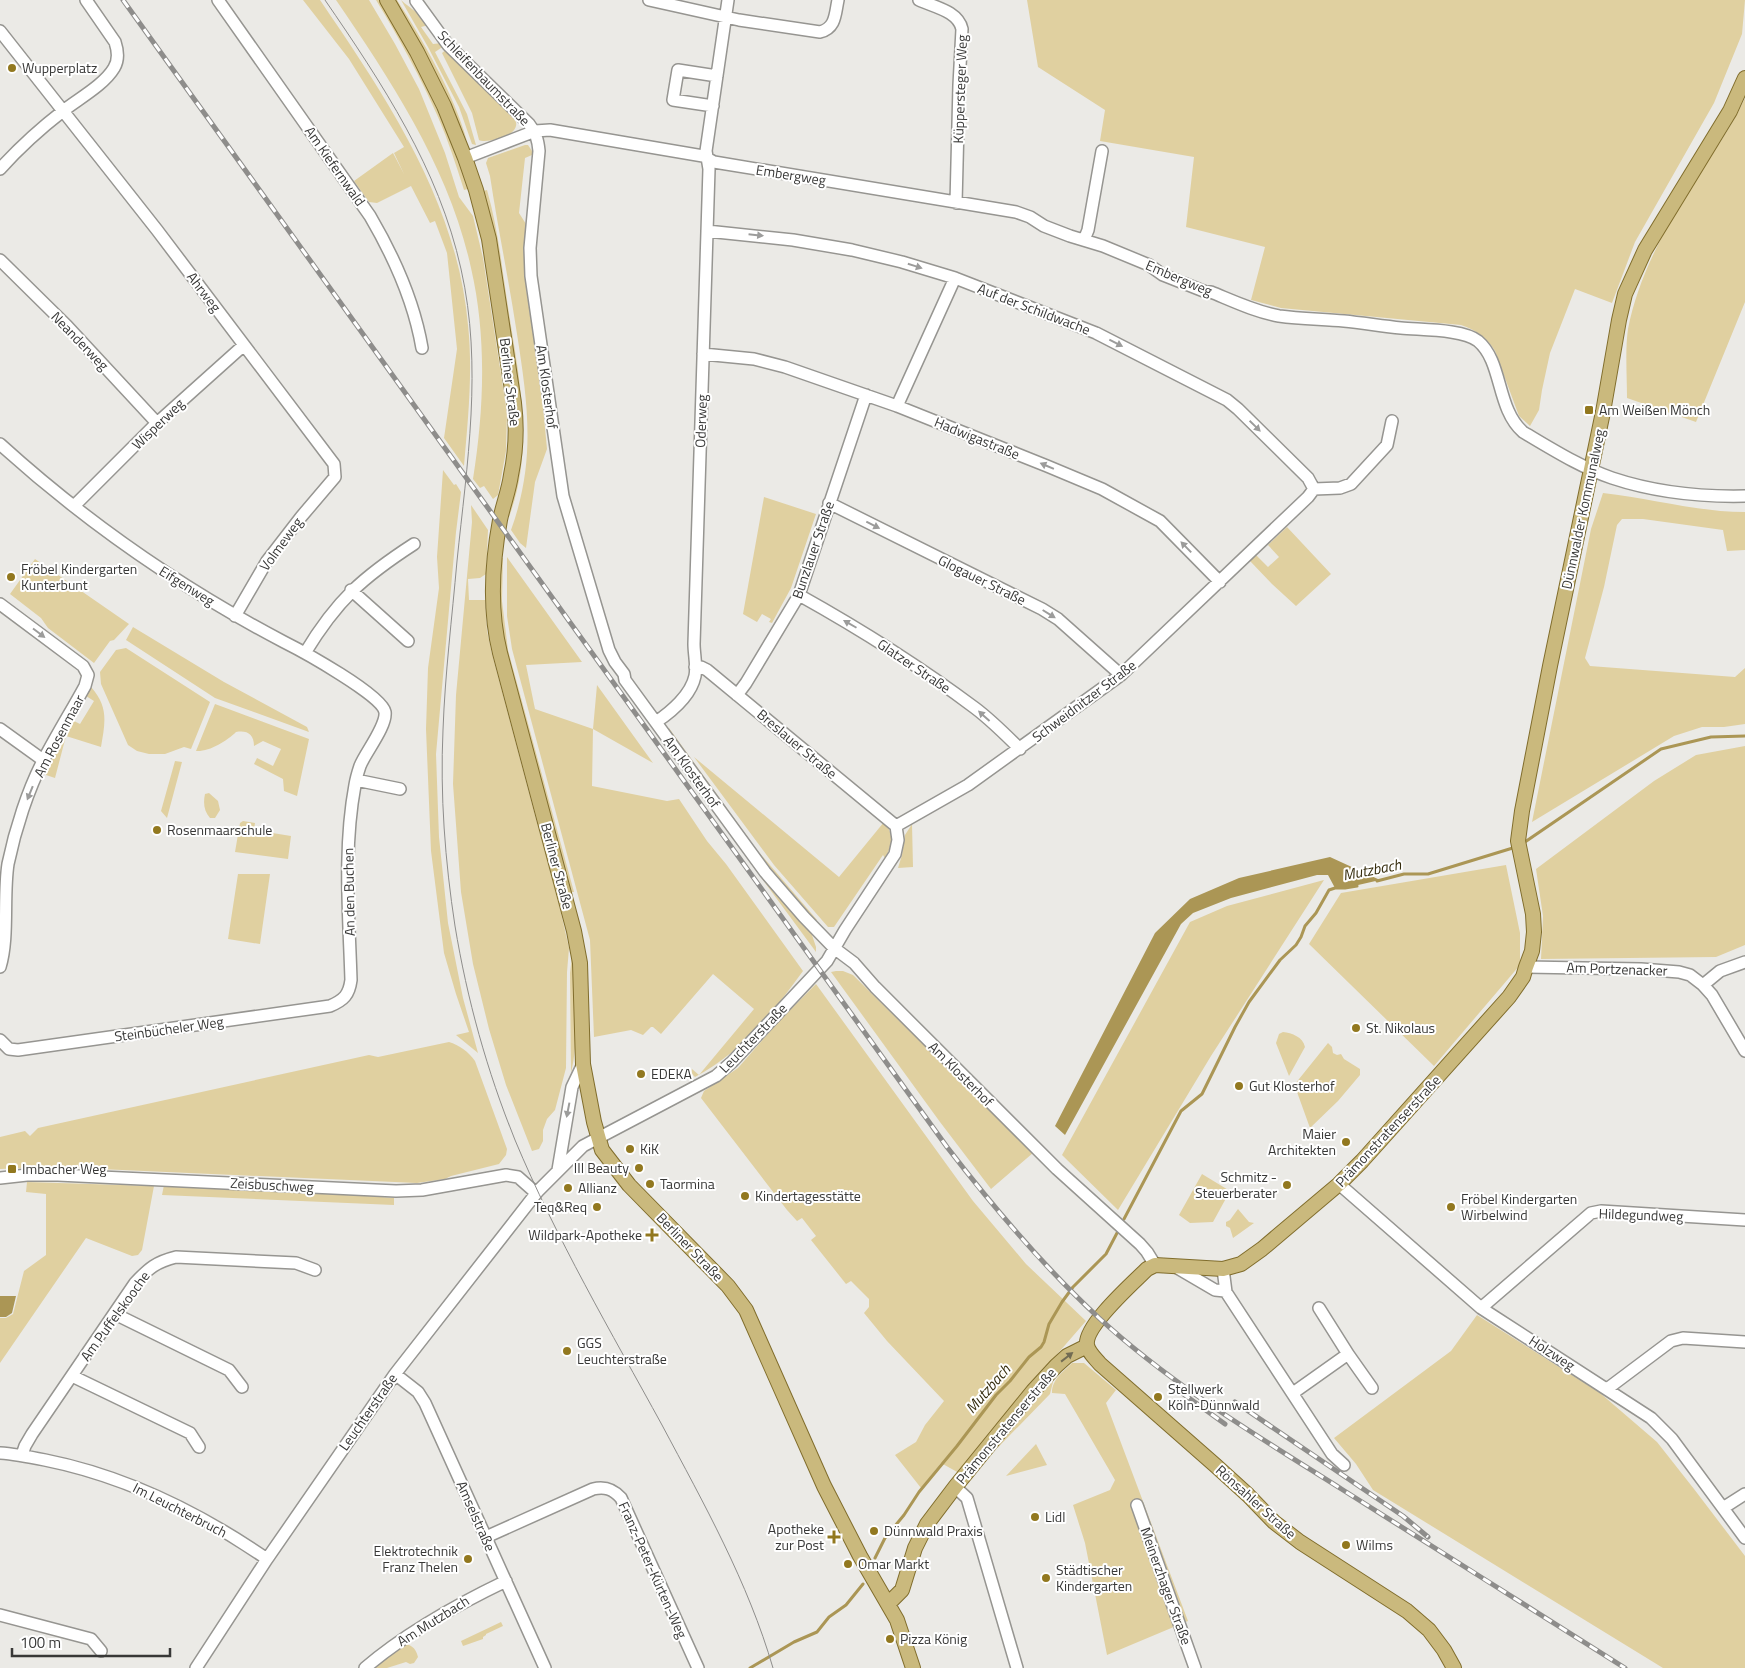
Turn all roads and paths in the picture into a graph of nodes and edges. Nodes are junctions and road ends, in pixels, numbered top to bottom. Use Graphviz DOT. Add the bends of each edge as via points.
graph roads {
  1 [pos="86,0"];
  2 [pos="218,0"];
  3 [pos="387,0"];
  4 [pos="648,0"];
  5 [pos="728,0"];
  6 [pos="838,0"];
  7 [pos="919,0"];
  8 [pos="416,1"];
  9 [pos="726,17"];
  10 [pos="0,31"];
  11 [pos="717,76"];
  12 [pos="1745,78"];
  13 [pos="713,106"];
  14 [pos="63,111"];
  15 [pos="535,131"];
  16 [pos="0,151"];
  17 [pos="1102,151"];
  18 [pos="465,158"];
  19 [pos="9,159"];
  20 [pos="708,159"];
  21 [pos="0,169"];
  22 [pos="956,203"];
  23 [pos="708,231"];
  24 [pos="1084,240"];
  25 [pos="0,260"];
  26 [pos="955,278"];
  27 [pos="244,345"];
  28 [pos="422,348"];
  29 [pos="703,354"];
  30 [pos="866,395"];
  31 [pos="897,406"];
  32 [pos="1392,421"];
  33 [pos="157,423"];
  34 [pos="0,444"];
  35 [pos="1591,469"];
  36 [pos="335,477"];
  37 [pos="1314,489"];
  38 [pos="1745,496"];
  39 [pos="829,503"];
  40 [pos="74,506"];
  41 [pos="414,544"];
  42 [pos="1220,582"];
  43 [pos="351,590"];
  44 [pos="799,596"];
  45 [pos="0,604"];
  46 [pos="234,616"];
  47 [pos="408,641"];
  48 [pos="305,652"];
  49 [pos="695,667"];
  50 [pos="1121,675"];
  51 [pos="737,695"];
  52 [pos="385,712"];
  53 [pos="656,722"];
  54 [pos="0,729"];
  55 [pos="1020,748"];
  56 [pos="43,760"];
  57 [pos="356,780"];
  58 [pos="400,789"];
  59 [pos="896,826"];
  60 [pos="4,863"];
  61 [pos="834,948"];
  62 [pos="1745,962"];
  63 [pos="0,967"];
  64 [pos="1526,967"];
  65 [pos="1703,985"];
  66 [pos="342,1001"];
  67 [pos="0,1040"];
  68 [pos="1745,1051"];
  69 [pos="583,1064"];
  70 [pos="598,1138"];
  71 [pos="558,1170"];
  72 [pos="0,1178"];
  73 [pos="1339,1184"];
  74 [pos="536,1193"];
  75 [pos="1745,1220"];
  76 [pos="1155,1265"];
  77 [pos="1173,1266"];
  78 [pos="1224,1269"];
  79 [pos="315,1270"];
  80 [pos="1226,1291"];
  81 [pos="1319,1308"];
  82 [pos="1482,1308"];
  83 [pos="114,1314"];
  84 [pos="1745,1342"];
  85 [pos="1087,1346"];
  86 [pos="1348,1354"];
  87 [pos="395,1374"];
  88 [pos="72,1376"];
  89 [pos="242,1387"];
  90 [pos="1372,1388"];
  91 [pos="1607,1389"];
  92 [pos="1293,1393"];
  93 [pos="199,1447"];
  94 [pos="0,1453"];
  95 [pos="22,1456"];
  96 [pos="1344,1465"];
  97 [pos="955,1487"];
  98 [pos="1745,1494"];
  99 [pos="1137,1505"];
  100 [pos="1723,1508"];
  101 [pos="486,1537"];
  102 [pos="1745,1538"];
  103 [pos="267,1559"];
  104 [pos="506,1581"];
  105 [pos="889,1603"];
  106 [pos="0,1615"];
  107 [pos="101,1651"];
  108 [pos="196,1668"];
  109 [pos="365,1668"];
  110 [pos="545,1668"];
  111 [pos="698,1668"];
  112 [pos="913,1668"];
  113 [pos="1017,1668"];
  114 [pos="1195,1668"];
  115 [pos="1454,1668"];
  1 -- 14 [label="street" via="111,35 118,58 108,76"];
  2 -- 28 [label="street, Am Kiefernwald" via="384,239 403,281"];
  3 -- 18 [label="main road, Berliner Straße" via="437,91"];
  4 -- 9 [label="street"];
  5 -- 9 [label="street, Oderweg"];
  6 -- 9 [label="street" via="833,24 820,32"];
  7 -- 22 [label="street, Küppersteger Weg" via="955,16 962,29"];
  8 -- 15 [label="street, Schleifenbaumstraße" via="448,45"];
  9 -- 11 [label="street, Oderweg"];
  10 -- 14 [label="street"];
  11 -- 13 [label="street, Oderweg"];
  11 -- 13 [label="street" via="678,70 673,100"];
  12 -- 35 [label="main road, Dünnwalder Kommunalweg" via="1730,111 1645,250 1625,294"];
  13 -- 20 [label="street, Oderweg" via="706,151"];
  14 -- 19 [label="street"];
  14 -- 27 [label="street, Ahrweg"];
  15 -- 18 [label="street, Schleifenbaumstraße"];
  15 -- 20 [label="street, Schleifenbaumstraße" via="550,130"];
  15 -- 53 [label="street, Am Klosterhof" via="539,151 530,248 531,276 562,496 609,650 625,680"];
  16 -- 19 [label="street"];
  17 -- 24 [label="street"];
  18 -- 69 [label="main road, Berliner Straße" via="489,239 515,413 515,452 494,567 495,630 574,931 580,963"];
  19 -- 21 [label="street"];
  20 -- 22 [label="street, Embergweg"];
  20 -- 23 [label="street, Oderweg"];
  22 -- 24 [label="street, Embergweg" via="1016,212"];
  23 -- 26 [label="street, Auf der Schildwache, one-way" via="852,250"];
  23 -- 29 [label="street, Oderweg"];
  24 -- 35 [label="street, Embergweg" via="1206,292 1265,313 1460,332 1470,336 1487,352 1516,426"];
  25 -- 33 [label="street, Neanderweg"];
  26 -- 31 [label="street"];
  26 -- 37 [label="street, Auf der Schildwache, one-way" via="1096,333 1214,393 1238,409 1308,478"];
  27 -- 33 [label="street, Wisperweg"];
  27 -- 36 [label="street, Ahrweg" via="334,464"];
  29 -- 30 [label="street, Hadwigastraße" via="754,359 786,367"];
  29 -- 49 [label="street, Oderweg"];
  30 -- 31 [label="street, Hadwigastraße"];
  30 -- 39 [label="street, Bunzlauer Straße"];
  42 -- 31 [label="street, Hadwigastraße, one-way" via="1160,521 1134,506 1048,466"];
  32 -- 37 [label="street" via="1387,445 1351,484"];
  33 -- 40 [label="street, Wisperweg"];
  34 -- 40 [label="street, Eifgenweg"];
  35 -- 38 [label="street" via="1625,481 1675,492"];
  35 -- 64 [label="main road, Dünnwalder Kommunalweg" via="1518,841 1533,914 1532,951"];
  36 -- 46 [label="street, Volmeweg" via="267,561"];
  37 -- 42 [label="street, Schweidnitzer Straße"];
  39 -- 44 [label="street, Bunzlauer Straße"];
  39 -- 50 [label="street, Glogauer Straße, one-way" via="1042,609 1058,619"];
  40 -- 46 [label="street, Eifgenweg" via="166,573"];
  41 -- 43 [label="street"];
  42 -- 50 [label="street, Schweidnitzer Straße"];
  43 -- 47 [label="street"];
  43 -- 48 [label="street" via="319,628"];
  44 -- 51 [label="street, Bunzlauer Straße"];
  55 -- 44 [label="street, Glatzer Straße, one-way" via="976,709 916,667 852,625"];
  45 -- 56 [label="street, Am Rosenmaar, one-way" via="83,666 88,675 86,686"];
  46 -- 48 [label="street, Eifgenweg"];
  48 -- 52 [label="street, Eifgenweg" via="368,694 381,704"];
  49 -- 51 [label="street, Breslauer Straße" via="707,670"];
  49 -- 53 [label="street, Oderweg" via="691,686 674,708"];
  50 -- 55 [label="street, Schweidnitzer Straße"];
  51 -- 59 [label="street, Breslauer Straße"];
  52 -- 57 [label="street, An den Buchen"];
  53 -- 61 [label="street, Am Klosterhof" via="765,872"];
  54 -- 56 [label="street"];
  55 -- 59 [label="street, Schweidnitzer Straße" via="968,785"];
  56 -- 60 [label="street, Am Rosenmaar, one-way"];
  57 -- 58 [label="street"];
  57 -- 66 [label="street, An den Buchen" via="348,852 351,980 349,992"];
  59 -- 61 [label="street" via="895,854"];
  60 -- 63 [label="street, Am Rosenmaar" via="4,941"];
  61 -- 70 [label="street, Leuchterstraße" via="827,961 748,1048 716,1076"];
  61 -- 76 [label="street, Am Klosterhof" via="854,963 1057,1169 1140,1244"];
  62 -- 65 [label="street" via="1720,971"];
  64 -- 65 [label="street, Am Portzenacker" via="1679,972 1690,975"];
  64 -- 73 [label="main road, Prämonstratenserstraße" via="1509,997"];
  65 -- 68 [label="street, Am Portzenacker"];
  66 -- 67 [label="street, Steinbücheler Weg" via="330,1006 18,1050 9,1049"];
  69 -- 70 [label="main road, Berliner Straße"];
  69 -- 71 [label="street, one-way" via="572,1088"];
  70 -- 71 [label="street, Leuchterstraße" via="576,1152"];
  70 -- 105 [label="main road, Berliner Straße" via="602,1150 620,1175 728,1286 746,1310 824,1486 860,1556"];
  71 -- 74 [label="street, Leuchterstraße"];
  72 -- 74 [label="street, Zeisbuschweg" via="58,1176 396,1191 422,1190 506,1174 518,1177"];
  73 -- 78 [label="main road, Prämonstratenserstraße" via="1252,1257"];
  73 -- 82 [label="street, Holzweg"];
  74 -- 87 [label="street, Leuchterstraße"];
  75 -- 82 [label="street, Hildegundweg" via="1591,1213"];
  76 -- 77 [label="main road, Prämonstratenserstraße"];
  76 -- 85 [label="main road" via="1147,1269 1094,1323 1087,1337"];
  77 -- 78 [label="main road, Prämonstratenserstraße"];
  77 -- 80 [label="street" via="1215,1290"];
  78 -- 80 [label="street"];
  79 -- 83 [label="street, Am Puffelskooche" via="296,1263 176,1257 148,1268"];
  80 -- 92 [label="street"];
  81 -- 86 [label="street"];
  82 -- 91 [label="street, Holzweg"];
  83 -- 88 [label="street, Am Puffelskooche"];
  83 -- 89 [label="street" via="230,1370"];
  84 -- 91 [label="street" via="1683,1338 1671,1341"];
  97 -- 85 [label="main road, Prämonstratenserstraße, one-way" via="1044,1379 1067,1356"];
  85 -- 115 [label="main road, Rönsahler Straße" via="1100,1364 1215,1465 1274,1522 1407,1610 1428,1630"];
  86 -- 90 [label="street"];
  86 -- 92 [label="street"];
  87 -- 101 [label="street, Amselstraße" via="418,1392"];
  87 -- 103 [label="street, Leuchterstraße"];
  88 -- 93 [label="street" via="190,1433"];
  88 -- 95 [label="street, Am Puffelskooche" via="32,1434"];
  91 -- 100 [label="street, Holzweg" via="1651,1418 1672,1439"];
  92 -- 96 [label="street" via="1332,1454"];
  94 -- 95 [label="street, Im Leuchterbruch"];
  95 -- 103 [label="street, Im Leuchterbruch" via="98,1473 148,1492"];
  97 -- 105 [label="main road, Prämonstratenserstraße" via="927,1524 902,1590"];
  97 -- 113 [label="street" via="967,1498"];
  98 -- 100 [label="street"];
  99 -- 114 [label="street, Meinerzhager Straße"];
  100 -- 102 [label="street, Holzweg"];
  101 -- 104 [label="street, Amselstraße"];
  101 -- 111 [label="street, Franz-Peter-Kürten-Weg" via="593,1489 608,1488 616,1492 622,1498"];
  103 -- 108 [label="street, Leuchterstraße"];
  104 -- 109 [label="street, Am Mutzbach" via="426,1624"];
  104 -- 110 [label="street, Amselstraße"];
  105 -- 112 [label="main road, Berliner Straße"];
  106 -- 107 [label="street" via="91,1639"];
}
